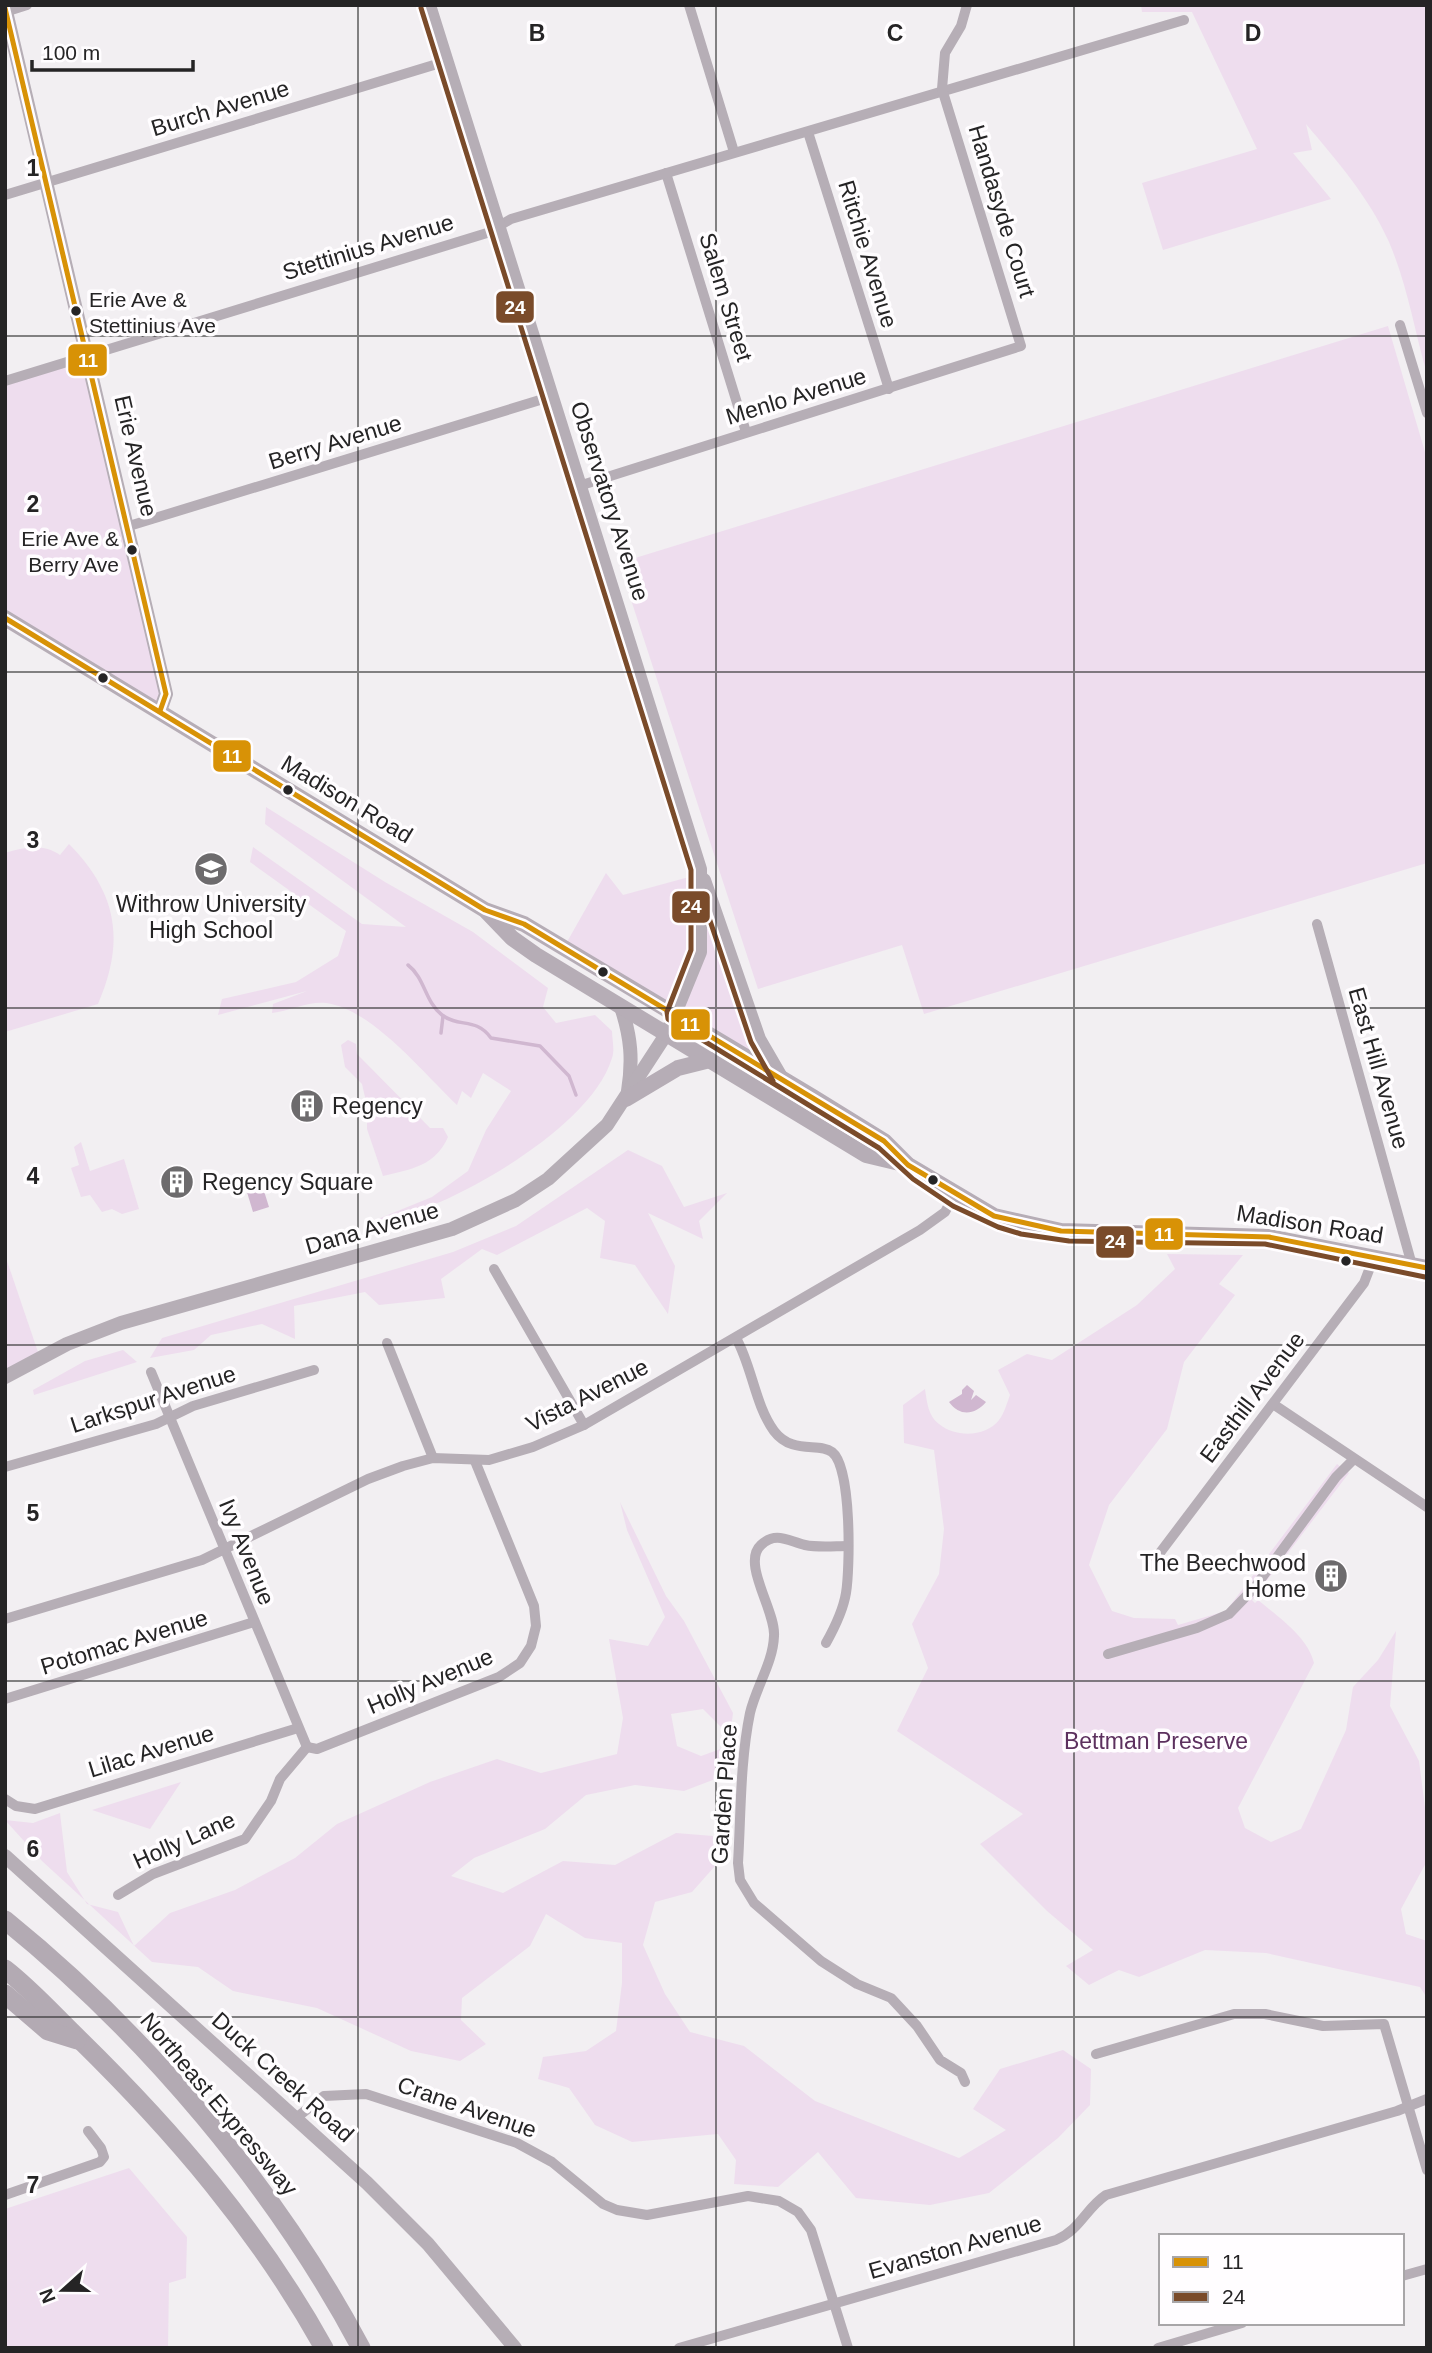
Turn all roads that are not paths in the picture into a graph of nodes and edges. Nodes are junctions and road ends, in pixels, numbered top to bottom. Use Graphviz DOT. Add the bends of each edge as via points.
graph roads {
  1 [pos="27,5"];
  2 [pos="429,5"];
  3 [pos="689,5"];
  4 [pos="967,5"];
  5 [pos="6,10"];
  6 [pos="1185,20"];
  7 [pos="447,61"];
  8 [pos="942,89"];
  9 [pos="808,132"];
  10 [pos="734,152"];
  11 [pos="666,173"];
  12 [pos="49,182"];
  13 [pos="5,195"];
  14 [pos="500,225"];
  15 [pos="1400,325"];
  16 [pos="1021,346"];
  17 [pos="89,355"];
  18 [pos="5,381"];
  19 [pos="889,389"];
  20 [pos="553,397"];
  21 [pos="1427,413"];
  22 [pos="746,432"];
  23 [pos="582,485"];
  24 [pos="129,526"];
  25 [pos="5,618"];
  26 [pos="160,711"];
  27 [pos="701,869"];
  28 [pos="485,910"];
  29 [pos="1317,924"];
  30 [pos="621,1007"];
  31 [pos="676,1014"];
  32 [pos="667,1033"];
  33 [pos="710,1060"];
  34 [pos="781,1077"];
  35 [pos="813,1097"];
  36 [pos="626,1100"];
  37 [pos="908,1165"];
  38 [pos="954,1195"];
  39 [pos="1374,1257"];
  40 [pos="1419,1266"];
  41 [pos="494,1269"];
  42 [pos="736,1338"];
  43 [pos="387,1343"];
  44 [pos="314,1370"];
  45 [pos="151,1372"];
  46 [pos="5,1377"];
  47 [pos="1273,1404"];
  48 [pos="169,1418"];
  49 [pos="584,1425"];
  50 [pos="433,1458"];
  51 [pos="1354,1459"];
  52 [pos="475,1461"];
  53 [pos="5,1467"];
  54 [pos="1427,1507"];
  55 [pos="848,1546"];
  56 [pos="223,1551"];
  57 [pos="1156,1559"];
  58 [pos="5,1619"];
  59 [pos="254,1622"];
  60 [pos="826,1643"];
  61 [pos="1108,1654"];
  62 [pos="5,1699"];
  63 [pos="298,1728"];
  64 [pos="307,1748"];
  65 [pos="5,1799"];
  66 [pos="5,1856"];
  67 [pos="118,1895"];
  68 [pos="5,1920"];
  69 [pos="5,1969"];
  70 [pos="5,1994"];
  71 [pos="80,2040"];
  72 [pos="1096,2054"];
  73 [pos="965,2082"];
  74 [pos="1427,2099"];
  75 [pos="1408,2106"];
  76 [pos="296,2118"];
  77 [pos="88,2131"];
  78 [pos="1427,2170"];
  79 [pos="5,2195"];
  80 [pos="1427,2269"];
  81 [pos="1404,2275"];
  82 [pos="834,2303"];
  83 [pos="1234,2325"];
  84 [pos="324,2348"];
  85 [pos="361,2348"];
  86 [pos="515,2348"];
  87 [pos="679,2348"];
  88 [pos="848,2348"];
  89 [pos="1158,2348"];
  1 -- 5 [label="street"];
  2 -- 7 [label="street, Observatory Avenue"];
  3 -- 10 [label="street"];
  4 -- 8 [label="street" via="945,53"];
  5 -- 12 [label="street, Erie Avenue"];
  6 -- 8 [label="street, Stettinius Avenue" via="959,88"];
  7 -- 12 [label="street, Burch Avenue"];
  7 -- 14 [label="street, Observatory Avenue"];
  8 -- 9 [label="street, Stettinius Avenue"];
  8 -- 16 [label="street, Handasyde Court"];
  9 -- 10 [label="street, Stettinius Avenue"];
  9 -- 19 [label="street, Ritchie Avenue"];
  10 -- 11 [label="street, Stettinius Avenue"];
  11 -- 14 [label="street, Stettinius Avenue"];
  11 -- 22 [label="street, Salem Street"];
  12 -- 13 [label="street, Burch Avenue"];
  12 -- 17 [label="street, Erie Avenue"];
  14 -- 17 [label="street, Stettinius Avenue" via="487,233"];
  14 -- 20 [label="street, Observatory Avenue"];
  15 -- 21 [label="street"];
  16 -- 19 [label="street, Menlo Avenue"];
  17 -- 18 [label="street, Stettinius Avenue"];
  17 -- 24 [label="street, Erie Avenue"];
  19 -- 22 [label="street, Menlo Avenue"];
  20 -- 23 [label="street, Observatory Avenue"];
  20 -- 24 [label="street, Berry Avenue"];
  22 -- 23 [label="street, Menlo Avenue"];
  23 -- 27 [label="street, Observatory Avenue"];
  24 -- 26 [label="street, Erie Avenue" via="166,694"];
  25 -- 26 [label="main road, Madison Road"];
  26 -- 28 [label="main road, Madison Road"];
  27 -- 31 [label="street, Observatory Avenue" via="700,952"];
  27 -- 34 [label="street" via="759,1039"];
  28 -- 30 [label="main road, Madison Road" via="512,938"];
  28 -- 31 [label="main road, Madison Road" via="524,924"];
  29 -- 40 [label="street, East Hill Avenue"];
  30 -- 32 [label="main road, Madison Road"];
  30 -- 36 [label="street" via="631,1037"];
  31 -- 32 [label="street, Dana Avenue"];
  31 -- 34 [label="main road, Madison Road"];
  32 -- 33 [label="main road, Madison Road"];
  32 -- 35 [label="main road" via="679,1031 750,1073"];
  32 -- 36 [label="street, Dana Avenue"];
  33 -- 36 [label="main road" via="678,1068"];
  33 -- 37 [label="main road, Madison Road" via="866,1155"];
  34 -- 35 [label="main road, Madison Road"];
  35 -- 37 [label="main road, Madison Road" via="884,1141"];
  36 -- 46 [label="street, Dana Avenue" via="589,1144 548,1180 452,1229 124,1322 67,1344"];
  37 -- 38 [label="main road, Madison Road"];
  38 -- 39 [label="main road, Madison Road" via="994,1216 1042,1230 1245,1234"];
  38 -- 42 [label="street, Vista Avenue" via="938,1219"];
  39 -- 40 [label="main road, Madison Road"];
  39 -- 47 [label="street, Easthill Avenue" via="1364,1283"];
  41 -- 49 [label="street"];
  42 -- 49 [label="street, Vista Avenue"];
  42 -- 55 [label="street" via="775,1433 807,1449 830,1450 836,1455 846,1503"];
  43 -- 50 [label="street"];
  44 -- 48 [label="street, Larkspur Avenue" via="193,1406"];
  45 -- 48 [label="street, Ivy Avenue"];
  47 -- 51 [label="street"];
  47 -- 57 [label="street, Easthill Avenue"];
  48 -- 53 [label="street, Larkspur Avenue"];
  48 -- 56 [label="street, Ivy Avenue"];
  49 -- 52 [label="street, Vista Avenue" via="533,1447"];
  50 -- 52 [label="street, Vista Avenue"];
  50 -- 56 [label="street, Vista Avenue" via="368,1479"];
  51 -- 54 [label="street"];
  51 -- 61 [label="street" via="1229,1614"];
  52 -- 64 [label="street, Holly Avenue" via="534,1606 536,1626 526,1655 508,1672 431,1706 317,1749"];
  55 -- 60 [label="street" via="846,1594"];
  55 -- 73 [label="street, Garden Place" via="806,1545 772,1537 758,1547 753,1565 775,1634 750,1712 740,1880 754,1903 821,1961 891,1998 940,2060 961,2073"];
  56 -- 58 [label="street, Vista Avenue"];
  56 -- 59 [label="street, Ivy Avenue"];
  59 -- 62 [label="street, Potomac Avenue"];
  59 -- 63 [label="street, Ivy Avenue"];
  63 -- 64 [label="street, Ivy Avenue"];
  63 -- 65 [label="street, Lilac Avenue" via="35,1809"];
  64 -- 67 [label="street, Holly Lane" via="280,1779 245,1839 153,1874"];
  66 -- 76 [label="street, Duck Creek Road"];
  68 -- 85 [label="highway, Northeast Expressway" via="55,1960 135,2039 206,2122 280,2216 340,2307"];
  69 -- 71 [label="highway"];
  70 -- 71 [label="highway" via="48,2031"];
  71 -- 84 [label="highway" via="168,2129 244,2222"];
  72 -- 75 [label="street" via="1249,2012 1324,2026 1384,2024"];
  74 -- 75 [label="street, Evanston Avenue"];
  75 -- 78 [label="street"];
  75 -- 82 [label="street, Evanston Avenue" via="1106,2195 1072,2232 1056,2240"];
  76 -- 82 [label="street, Crane Avenue" via="324,2096 366,2094 517,2143 552,2162 603,2204 632,2214 738,2196 779,2201 806,2220"];
  76 -- 86 [label="street, Duck Creek Road" via="428,2244"];
  77 -- 79 [label="street" via="101,2148 104,2157 100,2162"];
  80 -- 81 [label="street"];
  82 -- 87 [label="street, Evanston Avenue"];
  82 -- 88 [label="street, Crane Avenue"];
  83 -- 89 [label="street"];
}
